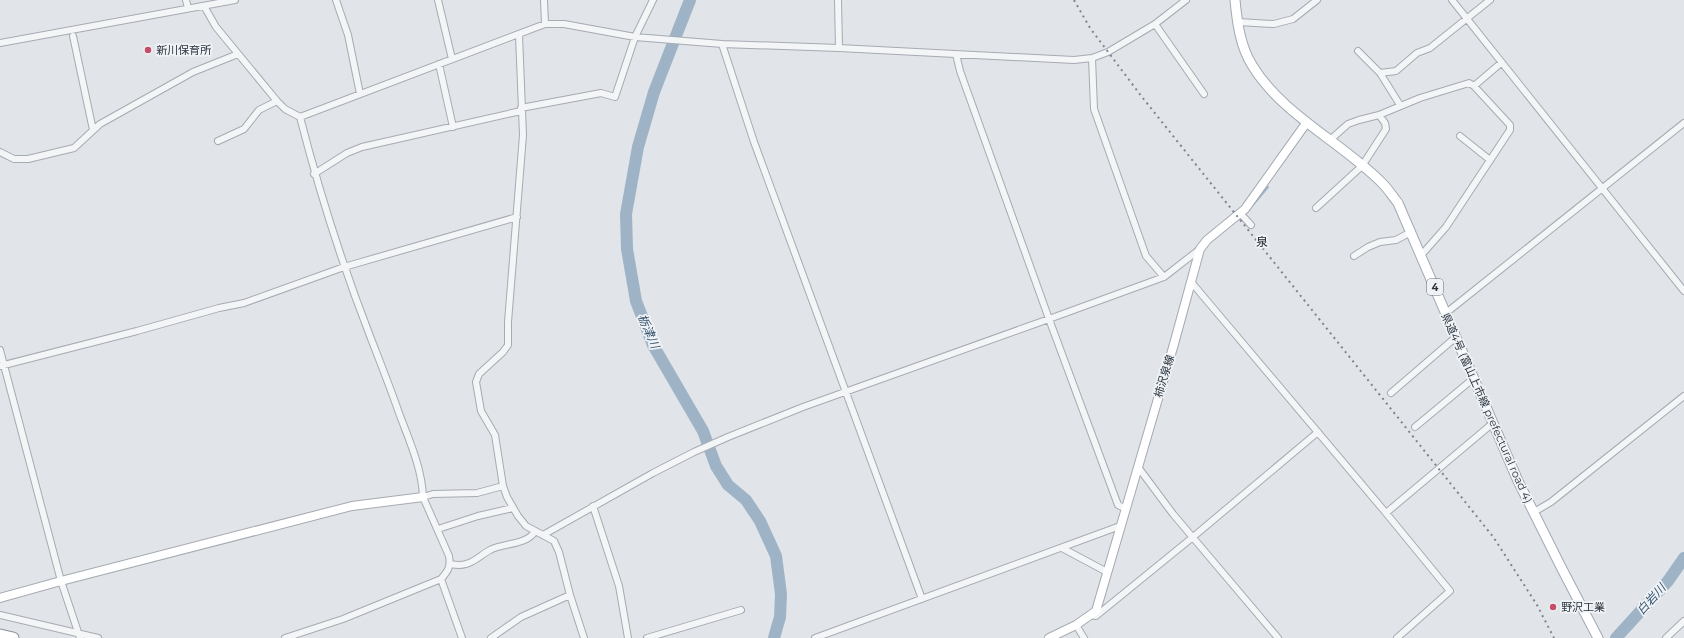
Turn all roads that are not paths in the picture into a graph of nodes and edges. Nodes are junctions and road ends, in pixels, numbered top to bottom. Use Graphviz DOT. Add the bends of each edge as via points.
graph roads {
  1 [pos="186,0"];
  2 [pos="235,0"];
  3 [pos="336,0"];
  4 [pos="438,0"];
  5 [pos="544,0"];
  6 [pos="653,0"];
  7 [pos="838,0"];
  8 [pos="1186,0"];
  9 [pos="1236,0"];
  10 [pos="1317,0"];
  11 [pos="1452,0"];
  12 [pos="1490,0"];
  13 [pos="204,6"];
  14 [pos="188,8"];
  15 [pos="1467,18"];
  16 [pos="1238,22"];
  17 [pos="545,24"];
  18 [pos="1155,24"];
  19 [pos="519,35"];
  20 [pos="73,36"];
  21 [pos="635,37"];
  22 [pos="0,43"];
  23 [pos="722,44"];
  24 [pos="839,48"];
  25 [pos="1358,51"];
  26 [pos="238,54"];
  27 [pos="956,54"];
  28 [pos="1092,58"];
  29 [pos="452,59"];
  30 [pos="1501,63"];
  31 [pos="439,64"];
  32 [pos="1380,74"];
  33 [pos="1474,86"];
  34 [pos="360,94"];
  35 [pos="1204,94"];
  36 [pos="277,101"];
  37 [pos="1400,105"];
  38 [pos="521,109"];
  39 [pos="1379,115"];
  40 [pos="300,117"];
  41 [pos="1307,122"];
  42 [pos="1684,123"];
  43 [pos="453,127"];
  44 [pos="93,130"];
  45 [pos="1460,136"];
  46 [pos="1330,140"];
  47 [pos="218,141"];
  48 [pos="0,152"];
  49 [pos="1490,160"];
  50 [pos="1362,166"];
  51 [pos="314,174"];
  52 [pos="1602,188"];
  53 [pos="1316,208"];
  54 [pos="1240,212"];
  55 [pos="517,217"];
  56 [pos="1251,225"];
  57 [pos="1412,232"];
  58 [pos="1200,249"];
  59 [pos="1420,253"];
  60 [pos="1354,256"];
  61 [pos="344,266"];
  62 [pos="1164,277"];
  63 [pos="1192,282"];
  64 [pos="1684,291"];
  65 [pos="1446,313"];
  66 [pos="1049,319"];
  67 [pos="1456,337"];
  68 [pos="0,350"];
  69 [pos="2,366"];
  70 [pos="1474,378"];
  71 [pos="846,393"];
  72 [pos="1391,393"];
  73 [pos="1684,396"];
  74 [pos="1493,423"];
  75 [pos="1415,427"];
  76 [pos="1318,432"];
  77 [pos="1138,466"];
  78 [pos="503,486"];
  79 [pos="423,497"];
  80 [pos="593,506"];
  81 [pos="513,508"];
  82 [pos="1126,509"];
  83 [pos="1534,512"];
  84 [pos="1386,513"];
  85 [pos="1120,526"];
  86 [pos="438,529"];
  87 [pos="535,531"];
  88 [pos="544,535"];
  89 [pos="1193,537"];
  90 [pos="1062,548"];
  91 [pos="450,564"];
  92 [pos="1107,572"];
  93 [pos="441,579"];
  94 [pos="61,581"];
  95 [pos="570,595"];
  96 [pos="0,598"];
  97 [pos="922,599"];
  98 [pos="741,610"];
  99 [pos="1089,614"];
  100 [pos="0,615"];
  101 [pos="1684,621"];
  102 [pos="1076,625"];
  103 [pos="0,635"];
  104 [pos="79,636"];
  105 [pos="13,638"];
  106 [pos="98,638"];
  107 [pos="285,638"];
  108 [pos="462,638"];
  109 [pos="491,638"];
  110 [pos="584,638"];
  111 [pos="628,638"];
  112 [pos="647,638"];
  113 [pos="815,638"];
  114 [pos="1049,638"];
  115 [pos="1084,638"];
  116 [pos="1278,638"];
  117 [pos="1397,638"];
  118 [pos="1598,638"];
  119 [pos="1666,638"];
  1 -- 14 [label="street"];
  2 -- 13 [label="street"];
  3 -- 34 [label="street" via="348,35"];
  4 -- 29 [label="street"];
  5 -- 17 [label="street"];
  6 -- 21 [label="street"];
  7 -- 24 [label="street"];
  8 -- 18 [label="street"];
  9 -- 16 [label="main road, 県道4号 (富山上市線 prefectural road 4) / 4"];
  10 -- 16 [label="street" via="1293,19 1274,24"];
  11 -- 15 [label="street"];
  12 -- 15 [label="street"];
  13 -- 14 [label="street"];
  13 -- 26 [label="street" via="216,27"];
  14 -- 22 [label="street"];
  15 -- 30 [label="street"];
  15 -- 32 [label="street" via="1396,71"];
  16 -- 41 [label="main road, 県道4号 (富山上市線 prefectural road 4) / 4" via="1251,64 1266,86"];
  17 -- 19 [label="street"];
  17 -- 21 [label="street" via="564,24"];
  18 -- 28 [label="street" via="1108,52"];
  18 -- 35 [label="street"];
  19 -- 29 [label="street"];
  19 -- 38 [label="street"];
  20 -- 44 [label="street"];
  21 -- 23 [label="street"];
  21 -- 38 [label="street" via="615,97 601,93"];
  23 -- 24 [label="street"];
  23 -- 71 [label="street" via="754,142"];
  24 -- 27 [label="street"];
  25 -- 32 [label="street"];
  26 -- 36 [label="street"];
  26 -- 44 [label="street" via="193,72"];
  27 -- 28 [label="street" via="1074,60"];
  27 -- 66 [label="street"];
  28 -- 62 [label="street" via="1094,109 1146,256"];
  29 -- 31 [label="street"];
  30 -- 33 [label="street"];
  30 -- 52 [label="street"];
  31 -- 34 [label="street"];
  31 -- 43 [label="street"];
  32 -- 37 [label="street"];
  33 -- 37 [label="street" via="1469,83"];
  33 -- 49 [label="street" via="1510,125 1510,130"];
  34 -- 40 [label="street"];
  36 -- 40 [label="street"];
  36 -- 47 [label="street" via="259,110 244,129"];
  37 -- 39 [label="street"];
  38 -- 43 [label="street"];
  38 -- 55 [label="street" via="523,135"];
  39 -- 46 [label="street" via="1348,124"];
  39 -- 50 [label="street" via="1386,128"];
  40 -- 51 [label="street"];
  41 -- 46 [label="main road, 県道4号 (富山上市線 prefectural road 4) / 4"];
  41 -- 54 [label="main road, 柿沢泉線" via="1253,199"];
  42 -- 52 [label="street"];
  43 -- 51 [label="street" via="362,147 347,153"];
  44 -- 48 [label="street" via="74,148 28,159 14,159"];
  45 -- 49 [label="street"];
  46 -- 50 [label="main road, 県道4号 (富山上市線 prefectural road 4) / 4"];
  49 -- 59 [label="street" via="1446,226 1424,252"];
  50 -- 53 [label="street"];
  50 -- 57 [label="main road, 県道4号 (富山上市線 prefectural road 4) / 4" via="1384,185 1398,203"];
  51 -- 61 [label="street"];
  52 -- 64 [label="street"];
  52 -- 65 [label="street"];
  54 -- 56 [label="street"];
  54 -- 58 [label="main road, 柿沢泉線"];
  55 -- 61 [label="street"];
  55 -- 78 [label="street" via="508,345 479,374 476,382 481,411 495,435"];
  57 -- 59 [label="main road, 県道4号 (富山上市線 prefectural road 4) / 4"];
  57 -- 60 [label="street" via="1396,240 1380,242"];
  58 -- 62 [label="street"];
  58 -- 63 [label="main road, 柿沢泉線"];
  59 -- 65 [label="main road, 県道4号 (富山上市線 prefectural road 4) / 4"];
  61 -- 69 [label="street" via="244,303"];
  61 -- 79 [label="street" via="413,450"];
  62 -- 66 [label="street"];
  63 -- 76 [label="street"];
  63 -- 77 [label="main road, 柿沢泉線"];
  65 -- 67 [label="main road, 県道4号 (富山上市線 prefectural road 4) / 4"];
  66 -- 71 [label="street"];
  66 -- 82 [label="street" via="1118,505"];
  67 -- 70 [label="main road, 県道4号 (富山上市線 prefectural road 4) / 4"];
  67 -- 72 [label="street"];
  68 -- 69 [label="street"];
  69 -- 94 [label="street"];
  70 -- 74 [label="main road, 県道4号 (富山上市線 prefectural road 4) / 4"];
  70 -- 75 [label="street"];
  71 -- 80 [label="street" via="728,436"];
  71 -- 97 [label="street"];
  73 -- 83 [label="street" via="1551,502"];
  74 -- 83 [label="main road, 県道4号 (富山上市線 prefectural road 4) / 4"];
  74 -- 84 [label="street"];
  76 -- 84 [label="street"];
  76 -- 89 [label="street"];
  77 -- 82 [label="main road, 柿沢泉線"];
  77 -- 89 [label="street"];
  78 -- 79 [label="street" via="477,493 433,494"];
  78 -- 81 [label="street"];
  79 -- 86 [label="street"];
  79 -- 94 [label="main road" via="352,506"];
  80 -- 88 [label="street"];
  80 -- 111 [label="street" via="619,586"];
  81 -- 86 [label="street"];
  81 -- 87 [label="street" via="526,526"];
  82 -- 85 [label="main road, 柿沢泉線"];
  83 -- 118 [label="main road, 県道4号 (富山上市線 prefectural road 4) / 4"];
  84 -- 117 [label="street" via="1450,592"];
  85 -- 90 [label="street"];
  85 -- 92 [label="main road, 柿沢泉線"];
  86 -- 91 [label="street"];
  87 -- 88 [label="street"];
  87 -- 91 [label="street" via="526,539 490,549 468,564"];
  88 -- 95 [label="street" via="554,541 559,552"];
  89 -- 99 [label="street" via="1096,616"];
  89 -- 116 [label="street"];
  90 -- 92 [label="street"];
  90 -- 97 [label="street"];
  91 -- 93 [label="street" via="448,572"];
  92 -- 99 [label="main road, 柿沢泉線" via="1096,611"];
  93 -- 107 [label="street" via="343,619"];
  93 -- 108 [label="street"];
  94 -- 96 [label="main road"];
  94 -- 104 [label="street"];
  95 -- 109 [label="street" via="521,617"];
  95 -- 110 [label="street"];
  97 -- 113 [label="street"];
  98 -- 112 [label="street"];
  99 -- 102 [label="main road, 柿沢泉線"];
  100 -- 104 [label="street"];
  101 -- 119 [label="street"];
  102 -- 114 [label="main road, 柿沢泉線"];
  102 -- 115 [label="street"];
  103 -- 105 [label="highway"];
  104 -- 106 [label="street"];
}
